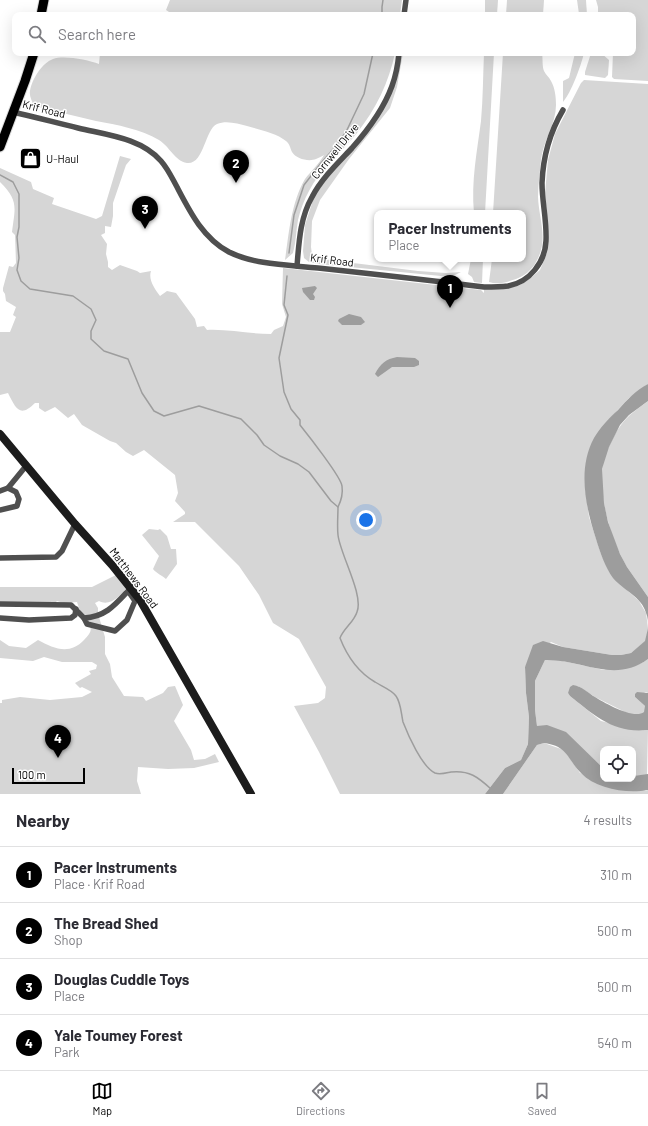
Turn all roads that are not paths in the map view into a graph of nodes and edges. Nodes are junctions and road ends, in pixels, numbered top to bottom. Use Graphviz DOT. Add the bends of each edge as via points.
graph roads {
  1 [pos="44,0"];
  2 [pos="406,0"];
  3 [pos="42,12"];
  4 [pos="404,12"];
  5 [pos="33,56"];
  6 [pos="399,56"];
  7 [pos="563,110"];
  8 [pos="14,112"];
  9 [pos="0,146"];
  10 [pos="297,266"];
  11 [pos="0,434"];
  12 [pos="26,466"];
  13 [pos="8,488"];
  14 [pos="0,491"];
  15 [pos="0,510"];
  16 [pos="76,524"];
  17 [pos="0,558"];
  18 [pos="0,604"];
  19 [pos="76,610"];
  20 [pos="0,618"];
  21 [pos="84,618"];
  22 [pos="251,794"];
  1 -- 3 [label="main road"];
  2 -- 4 [label="street"];
  5 -- 8 [label="main road"];
  6 -- 10 [label="street, Cornwell Drive" via="392,86 378,114 354,146 326,176 304,213"];
  7 -- 10 [label="street, Krif Road" via="546,148 543,170 545,248 537,267 529,277 509,286 484,287"];
  8 -- 9 [label="main road"];
  8 -- 10 [label="street, Krif Road" via="119,138 147,148 167,169 193,217 212,239 227,250 247,259"];
  11 -- 12 [label="street, Matthews Road"];
  12 -- 13 [label="street"];
  12 -- 16 [label="street, Matthews Road"];
  13 -- 14 [label="street"];
  13 -- 15 [label="street" via="16,492 19,499 17,506"];
  16 -- 17 [label="street" via="62,551 56,557"];
  16 -- 22 [label="street, Matthews Road" via="140,600"];
  18 -- 19 [label="street" via="65,604"];
  19 -- 20 [label="street" via="71,618"];
  19 -- 21 [label="street"];
  21 -- 21 [label="street" via="87,624 115,631 127,620 135,602 128,592 109,610 93,618"];
}
